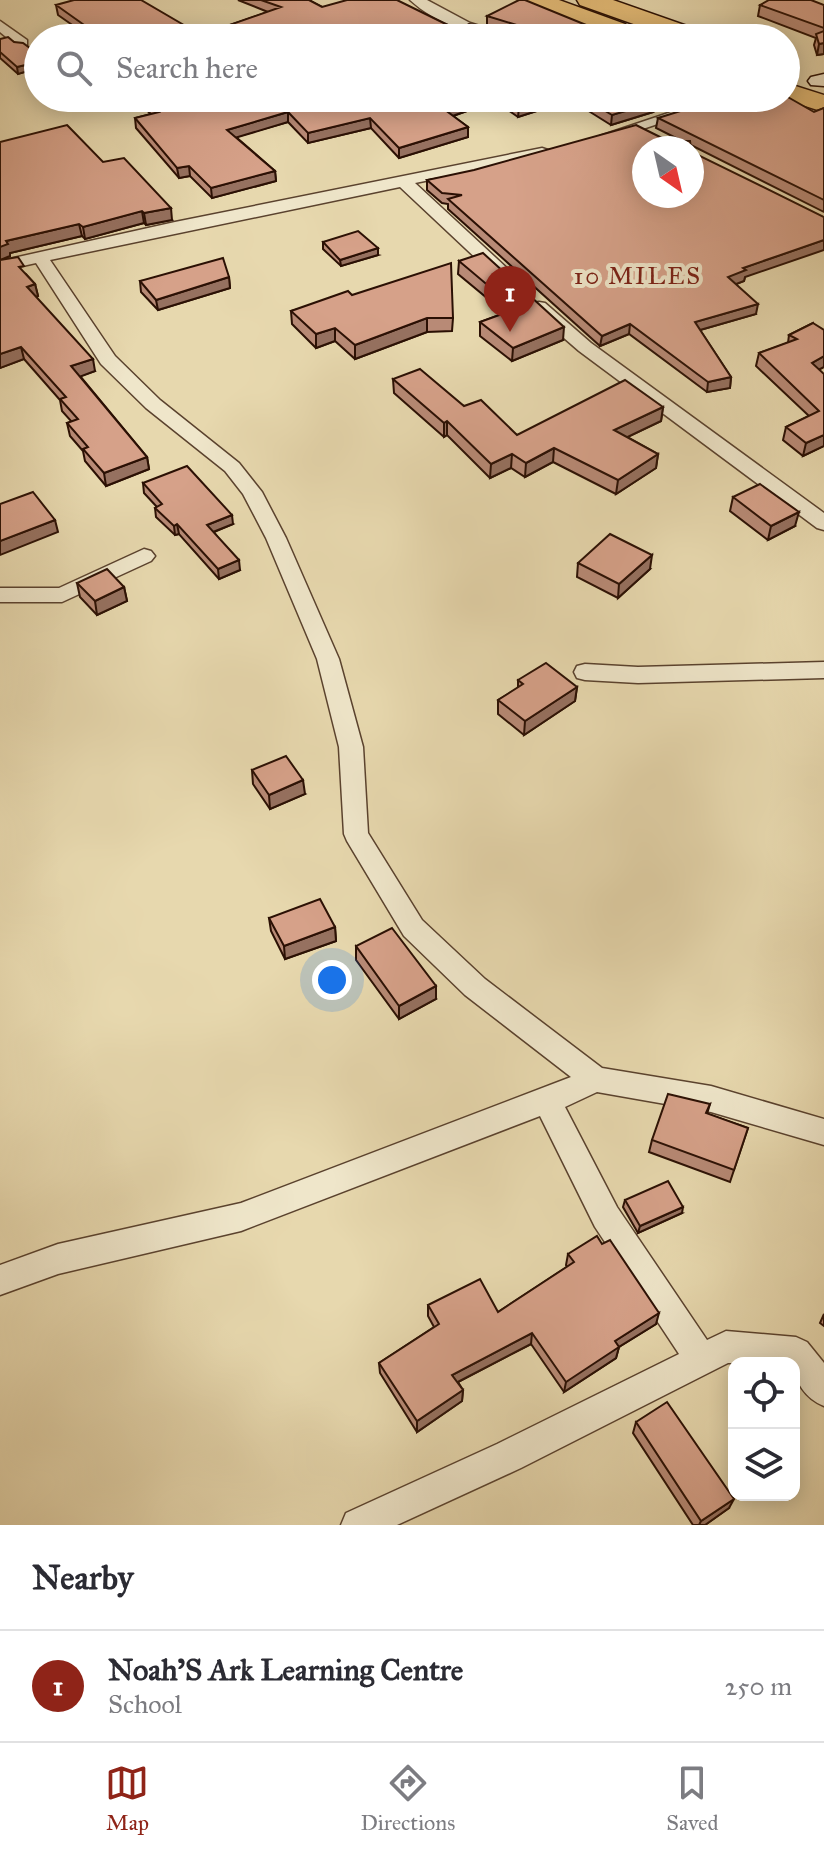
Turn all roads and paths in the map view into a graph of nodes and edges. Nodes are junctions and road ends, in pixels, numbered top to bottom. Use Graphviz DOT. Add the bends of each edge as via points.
graph roads {
  1 [pos="417,0"];
  2 [pos="536,0"];
  3 [pos="589,0"];
  4 [pos="461,24"];
  5 [pos="602,24"];
  6 [pos="658,24"];
  7 [pos="0,25"];
  8 [pos="22,43"];
  9 [pos="800,76"];
  10 [pos="822,87"];
  11 [pos="800,89"];
  12 [pos="684,112"];
  13 [pos="637,127"];
  14 [pos="656,136"];
  15 [pos="591,141"];
  16 [pos="564,148"];
  17 [pos="403,181"];
  18 [pos="40,257"];
  19 [pos="0,266"];
  20 [pos="824,523"];
  21 [pos="144,556"];
  22 [pos="0,595"];
  23 [pos="824,670"];
  24 [pos="585,672"];
  25 [pos="595,1079"];
  26 [pos="547,1101"];
  27 [pos="824,1132"];
  28 [pos="0,1280"];
  29 [pos="702,1360"];
  30 [pos="824,1390"];
  31 [pos="358,1525"];
  1 -- 4 [label="street"];
  2 -- 5 [label="highway"];
  3 -- 6 [label="highway"];
  7 -- 8 [label="street"];
  9 -- 10 [label="highway"];
  10 -- 11 [label="highway"];
  12 -- 13 [label="street"];
  13 -- 14 [label="street"];
  13 -- 15 [label="street"];
  16 -- 17 [label="street"];
  17 -- 18 [label="street"];
  17 -- 20 [label="street" via="585,347"];
  18 -- 19 [label="street"];
  18 -- 25 [label="street" via="108,360 141,394 232,467 252,492 332,673 351,747 356,834 413,928 475,987"];
  21 -- 22 [label="street" via="62,595"];
  23 -- 24 [label="street"];
  25 -- 26 [label="street"];
  25 -- 27 [label="street" via="711,1099"];
  26 -- 28 [label="street" via="241,1217 47,1263"];
  26 -- 29 [label="street" via="606,1217"];
  29 -- 30 [label="street" via="726,1347 796,1353"];
  29 -- 31 [label="street"];
}
